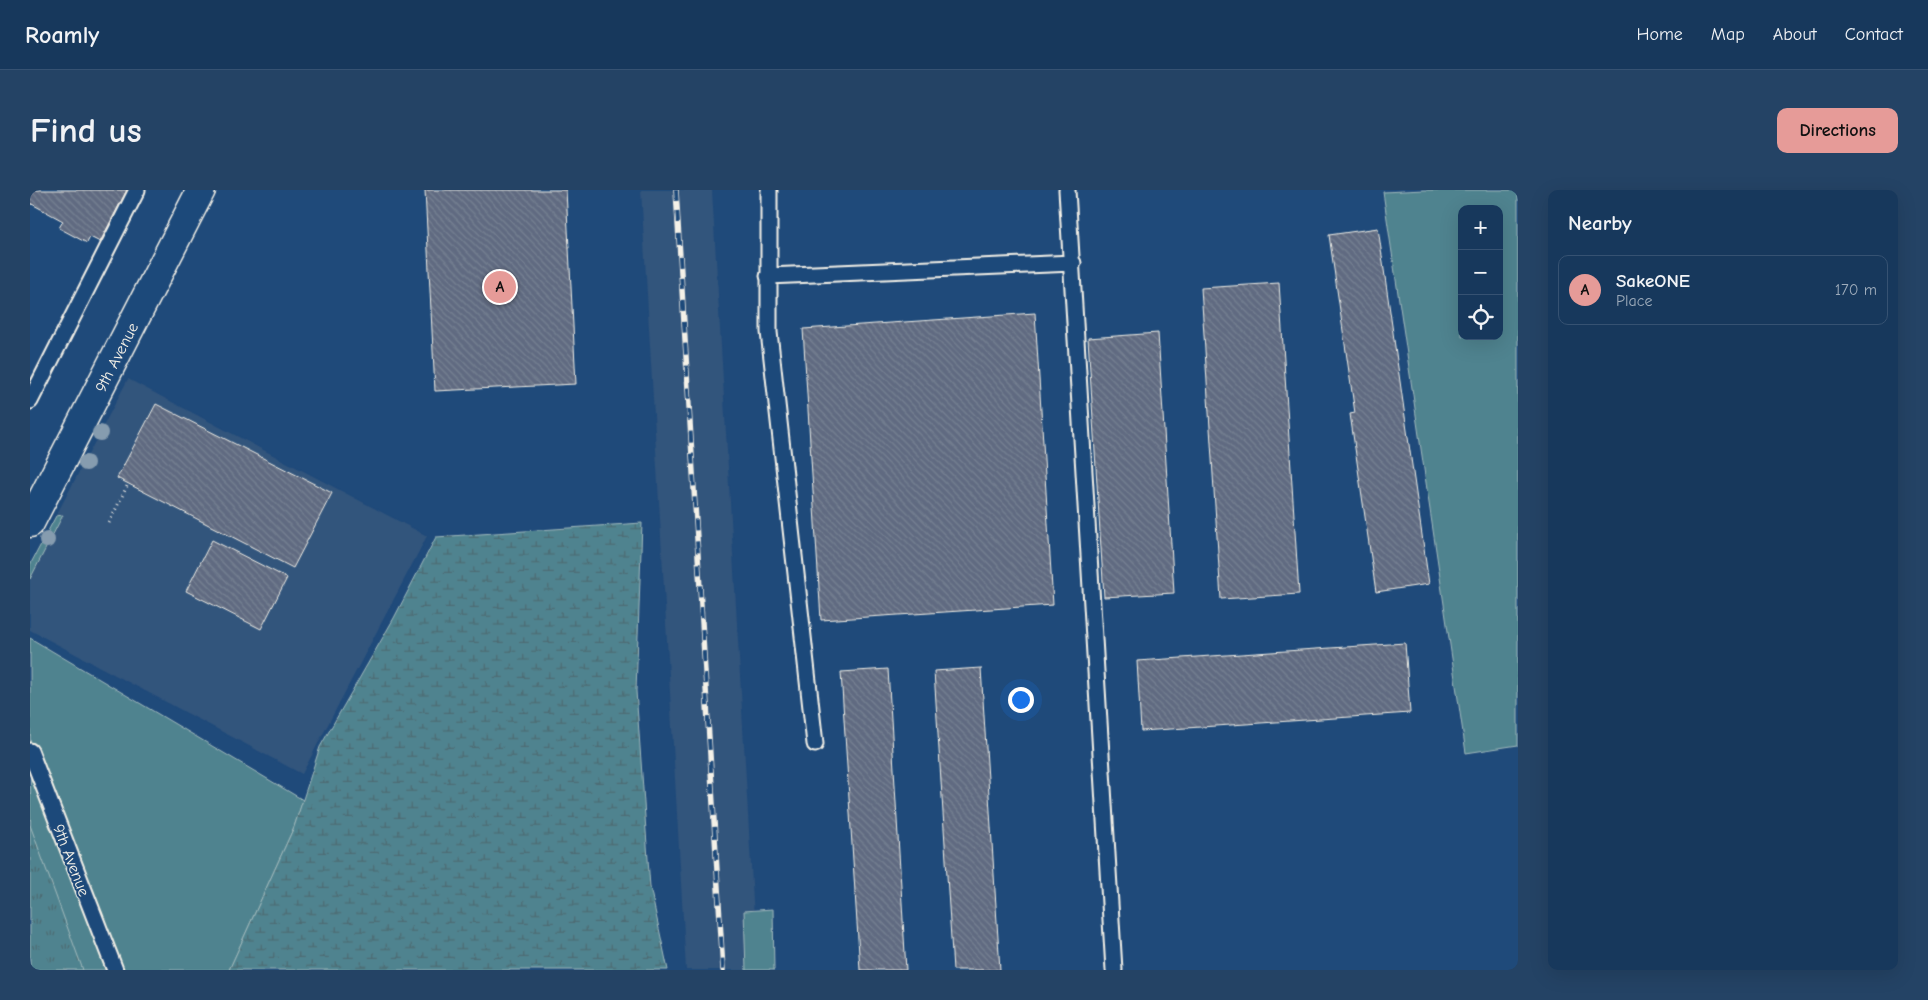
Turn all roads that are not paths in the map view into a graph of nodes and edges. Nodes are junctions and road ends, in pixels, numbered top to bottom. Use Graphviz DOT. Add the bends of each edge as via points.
graph roads {
  1 [pos="137,190"];
  2 [pos="202,190"];
  3 [pos="769,190"];
  4 [pos="1067,190"];
  5 [pos="1073,263"];
  6 [pos="768,276"];
  7 [pos="30,401"];
  8 [pos="30,523"];
  9 [pos="815,744"];
  10 [pos="30,751"];
  11 [pos="115,970"];
  12 [pos="1114,970"];
  1 -- 7 [label="lane"];
  2 -- 8 [label="street, 9th Avenue"];
  3 -- 6 [label="lane"];
  4 -- 5 [label="lane"];
  5 -- 6 [label="lane"];
  5 -- 12 [label="lane"];
  6 -- 9 [label="lane" via="768,332"];
  10 -- 11 [label="lane, 9th Avenue"];
}
